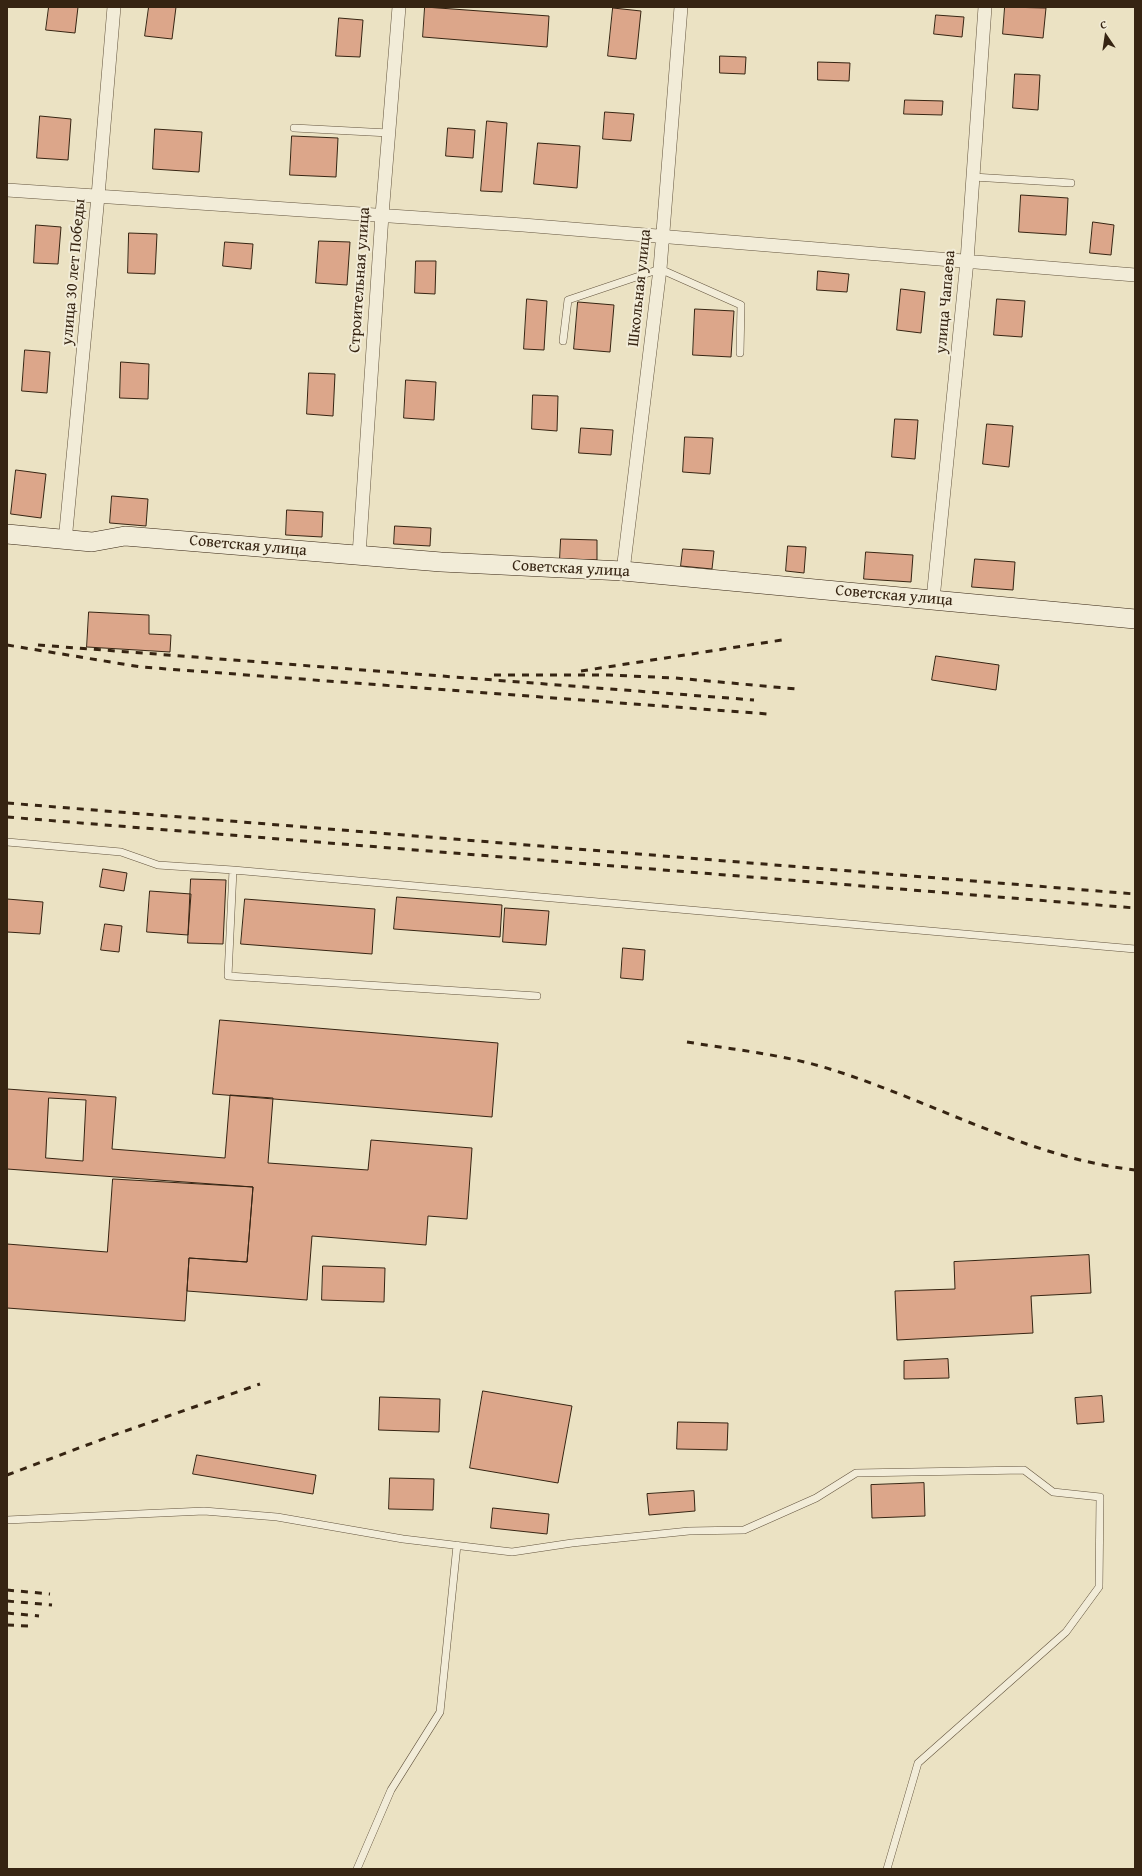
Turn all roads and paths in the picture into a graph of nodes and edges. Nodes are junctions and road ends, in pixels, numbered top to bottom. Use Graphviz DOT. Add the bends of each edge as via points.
graph roads {
  1 [pos="114,7"];
  2 [pos="399,7"];
  3 [pos="681,7"];
  4 [pos="985,7"];
  5 [pos="294,128"];
  6 [pos="389,133"];
  7 [pos="973,177"];
  8 [pos="1071,183"];
  9 [pos="7,190"];
  10 [pos="98,196"];
  11 [pos="382,215"];
  12 [pos="663,236"];
  13 [pos="967,261"];
  14 [pos="660,269"];
  15 [pos="1135,275"];
  16 [pos="563,341"];
  17 [pos="740,353"];
  18 [pos="7,534"];
  19 [pos="65,541"];
  20 [pos="359,555"];
  21 [pos="623,571"];
  22 [pos="933,599"];
  23 [pos="1135,619"];
  24 [pos="7,842"];
  25 [pos="233,870"];
  26 [pos="1135,949"];
  27 [pos="537,996"];
  28 [pos="7,1520"];
  29 [pos="457,1545"];
  30 [pos="357,1869"];
  31 [pos="886,1869"];
  1 -- 10 [label="street, улица 30 лет Победы"];
  2 -- 6 [label="street, Строительная улица"];
  3 -- 12 [label="street, Школьная улица"];
  4 -- 7 [label="street, улица Чапаева"];
  5 -- 6 [label="lane"];
  6 -- 11 [label="street, Строительная улица"];
  7 -- 8 [label="lane"];
  7 -- 13 [label="street, улица Чапаева"];
  9 -- 10 [label="street"];
  10 -- 11 [label="street"];
  10 -- 19 [label="street, улица 30 лет Победы"];
  11 -- 12 [label="street"];
  11 -- 20 [label="street, Строительная улица"];
  12 -- 13 [label="street"];
  12 -- 14 [label="street, Школьная улица"];
  13 -- 15 [label="street"];
  13 -- 22 [label="street, улица Чапаева"];
  14 -- 16 [label="lane" via="568,300"];
  14 -- 17 [label="lane" via="742,305"];
  14 -- 21 [label="street, Школьная улица"];
  18 -- 19 [label="street, Советская улица"];
  19 -- 20 [label="street, Советская улица" via="92,542 125,536"];
  20 -- 21 [label="street, Советская улица"];
  21 -- 22 [label="street, Советская улица"];
  22 -- 23 [label="street, Советская улица"];
  24 -- 25 [label="lane" via="121,852 158,864"];
  25 -- 26 [label="lane"];
  25 -- 27 [label="lane" via="228,976"];
  28 -- 29 [label="lane" via="204,1511 277,1517 403,1539"];
  29 -- 30 [label="lane" via="440,1712 390,1790"];
  29 -- 31 [label="lane" via="512,1552 689,1531 744,1530 816,1498 856,1473 1024,1470 1053,1492 1100,1497 1099,1587 1066,1632 918,1763"];
}
